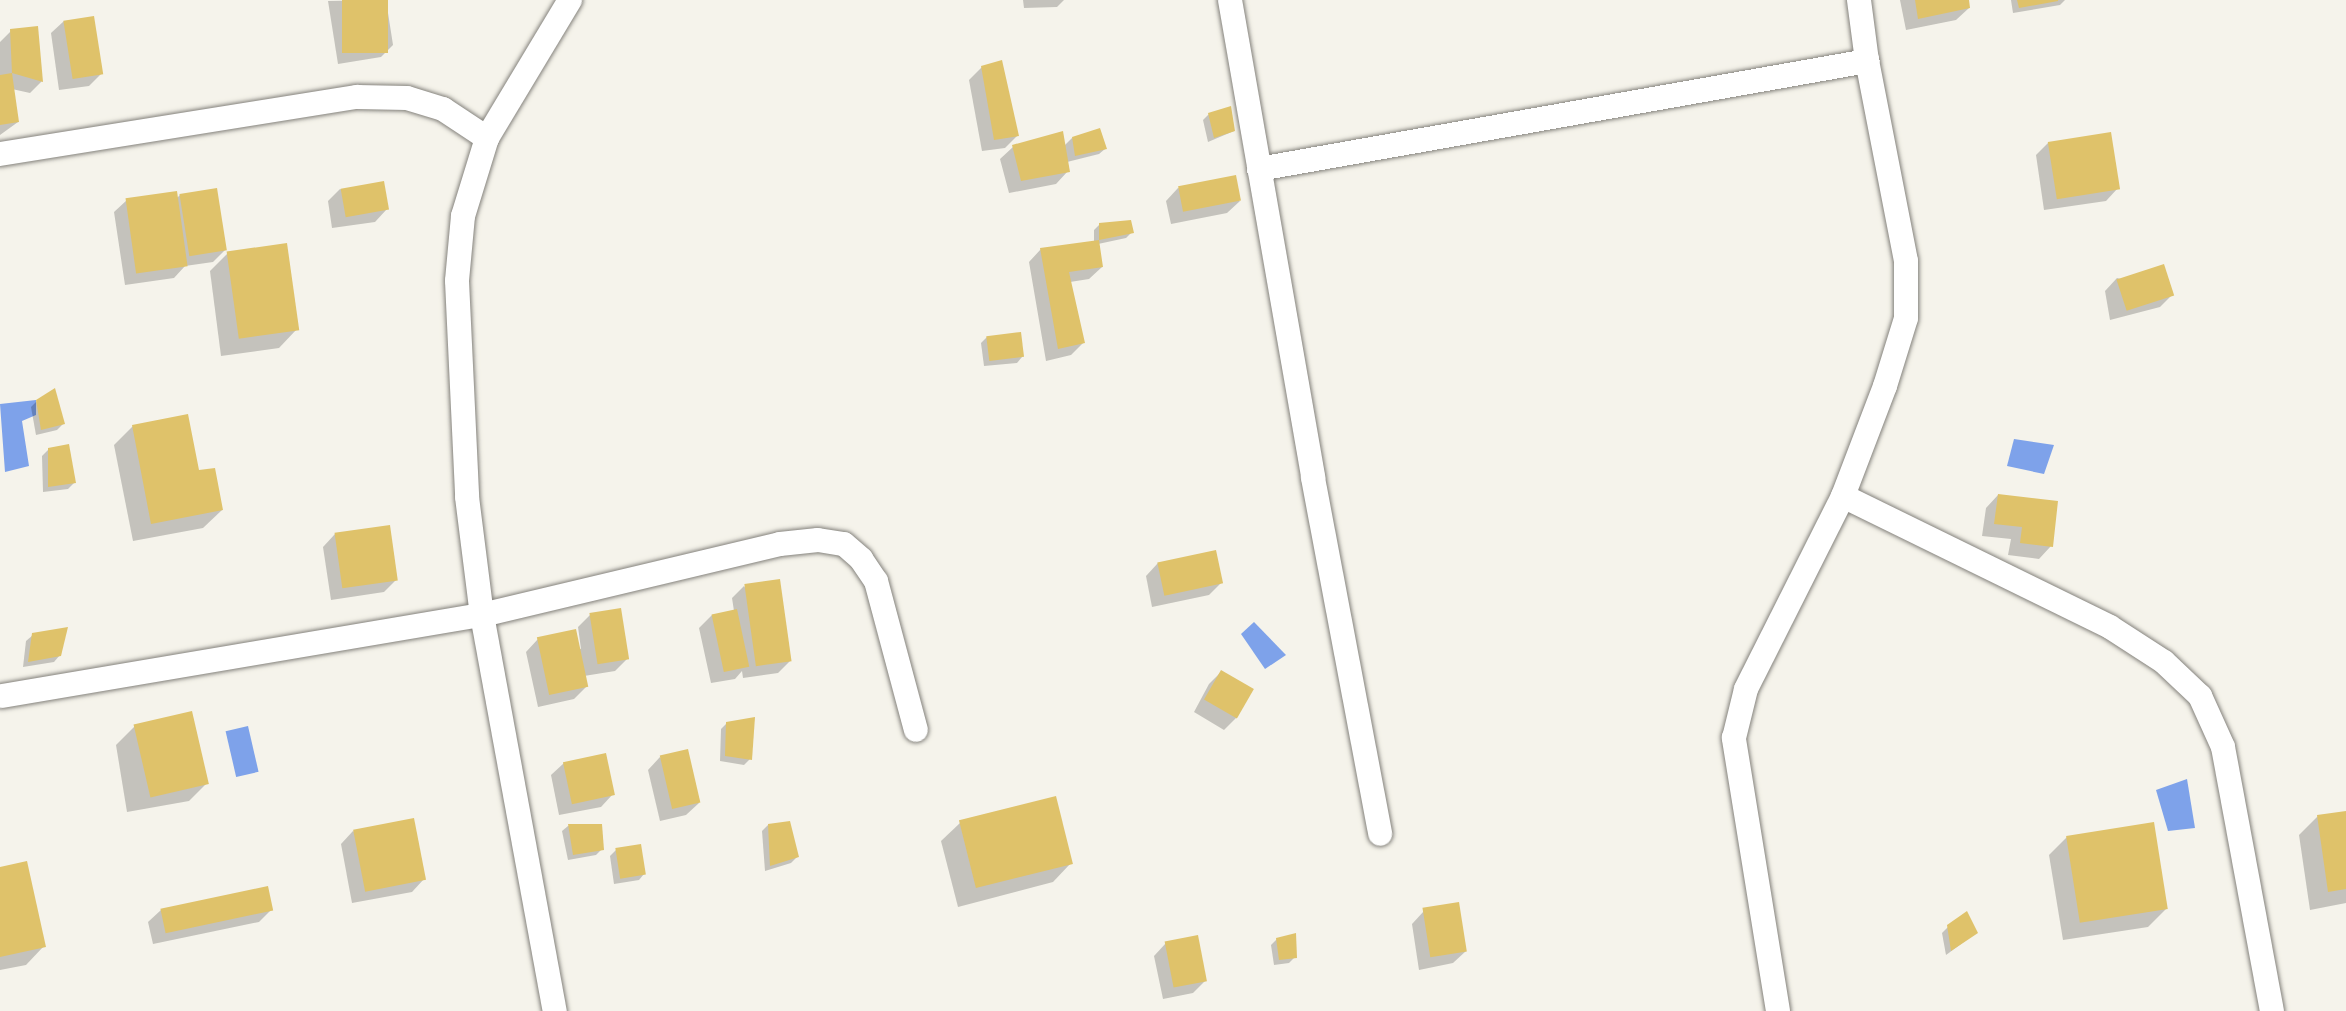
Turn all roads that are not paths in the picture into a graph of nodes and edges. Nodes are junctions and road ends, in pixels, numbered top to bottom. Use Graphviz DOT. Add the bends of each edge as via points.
graph roads {
  1 [pos="570,0"];
  2 [pos="1230,0"];
  3 [pos="1859,0"];
  4 [pos="1867,61"];
  5 [pos="488,138"];
  6 [pos="0,154"];
  7 [pos="1259,169"];
  8 [pos="1843,496"];
  9 [pos="482,615"];
  10 [pos="2,696"];
  11 [pos="916,730"];
  12 [pos="1380,834"];
  13 [pos="555,1011"];
  14 [pos="1778,1011"];
  15 [pos="2272,1011"];
  1 -- 5 [label="street"];
  2 -- 7 [label="street"];
  3 -- 4 [label="street"];
  4 -- 7 [label="street"];
  4 -- 8 [label="street" via="1906,261 1906,318"];
  5 -- 6 [label="street" via="443,109 407,98 357,98"];
  5 -- 9 [label="street" via="463,216 457,281 467,497"];
  7 -- 12 [label="street"];
  8 -- 14 [label="street" via="1746,689 1734,738"];
  8 -- 15 [label="street" via="2110,627 2164,662 2200,696 2223,747"];
  9 -- 10 [label="street"];
  9 -- 11 [label="street" via="780,544 818,540 843,544 861,559 876,581"];
  9 -- 13 [label="street"];
}
